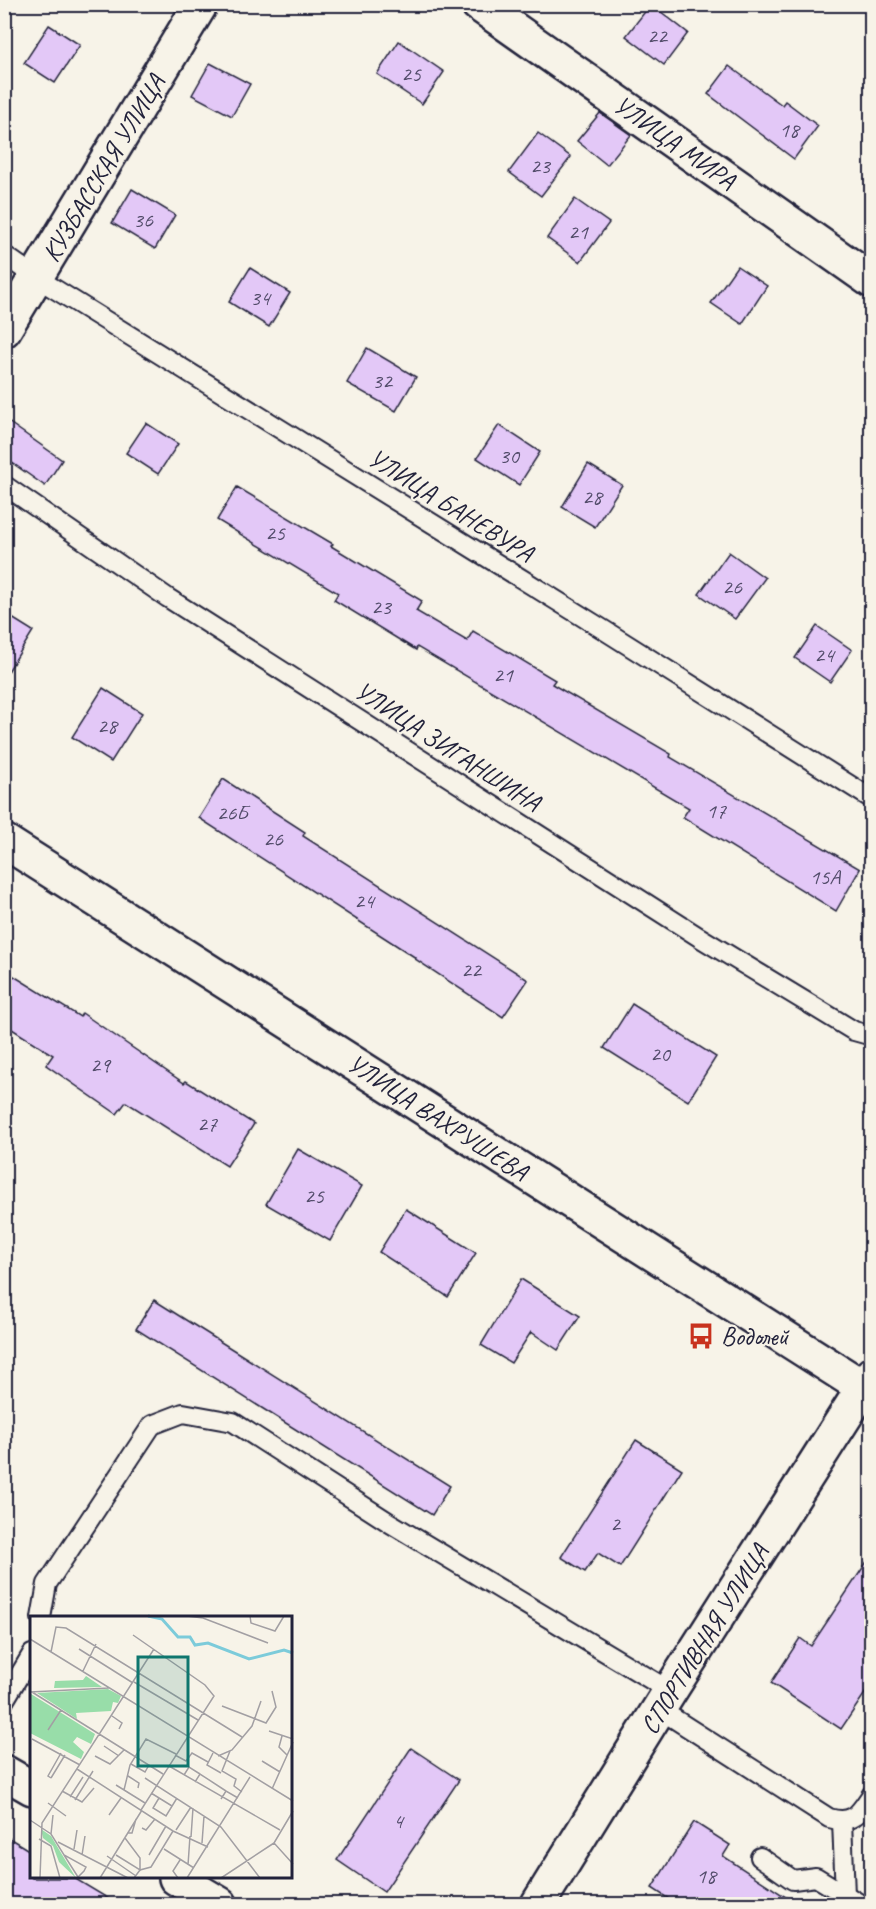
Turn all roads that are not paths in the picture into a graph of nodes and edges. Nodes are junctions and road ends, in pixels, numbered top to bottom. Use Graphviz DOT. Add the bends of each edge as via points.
graph roads {
  1 [pos="201,4"];
  2 [pos="478,4"];
  3 [pos="4,255"];
  4 [pos="37,278"];
  5 [pos="872,281"];
  6 [pos="4,330"];
  7 [pos="4,485"];
  8 [pos="872,799"];
  9 [pos="4,841"];
  10 [pos="872,1036"];
  11 [pos="869,1385"];
  12 [pos="41,1616"];
  13 [pos="30,1657"];
  14 [pos="665,1700"];
  15 [pos="4,1701"];
  16 [pos="4,1772"];
  17 [pos="30,1787"];
  18 [pos="872,1794"];
  19 [pos="842,1821"];
  20 [pos="760,1857"];
  21 [pos="853,1900"];
  22 [pos="545,1902"];
  1 -- 4 [label="street, КУЗБАССКАЯ УЛИЦА"];
  2 -- 5 [label="street, УЛИЦА МИРА"];
  3 -- 4 [label="lane, УЛИЦА БАНЕВУРА"];
  4 -- 6 [label="street, КУЗБАССКАЯ УЛИЦА"];
  4 -- 8 [label="lane, УЛИЦА БАНЕВУРА"];
  7 -- 10 [label="lane, УЛИЦА ЗИГАНШИНА" via="178,604 689,931 854,1031"];
  9 -- 11 [label="street, УЛИЦА ВАХРУШЕВА"];
  11 -- 14 [label="street, СПОРТИВНАЯ УЛИЦА"];
  12 -- 14 [label="lane" via="47,1584 152,1425 183,1413 233,1422"];
  13 -- 15 [label="lane"];
  14 -- 19 [label="lane" via="829,1818"];
  14 -- 22 [label="street, СПОРТИВНАЯ УЛИЦА"];
  16 -- 17 [label="street"];
  18 -- 19 [label="lane" via="858,1815"];
  19 -- 21 [label="lane"];
  20 -- 21 [label="lane" via="793,1880 816,1877"];
}
